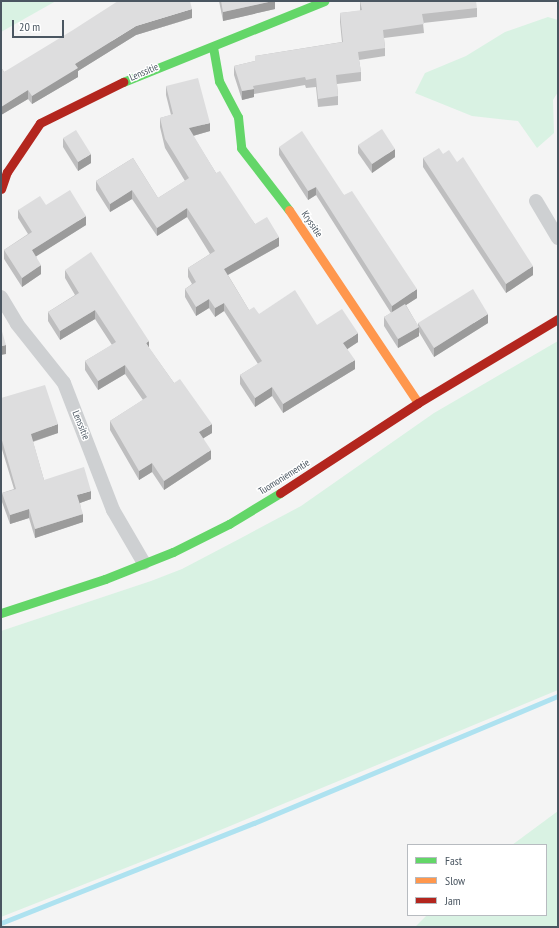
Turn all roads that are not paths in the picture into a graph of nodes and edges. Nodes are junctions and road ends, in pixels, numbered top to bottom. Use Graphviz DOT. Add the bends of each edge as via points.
graph roads {
  1 [pos="324,1"];
  2 [pos="213,47"];
  3 [pos="1,189"];
  4 [pos="536,201"];
  5 [pos="558,238"];
  6 [pos="1,297"];
  7 [pos="558,319"];
  8 [pos="418,403"];
  9 [pos="144,563"];
  10 [pos="1,613"];
  1 -- 2 [label="street, Lenssitie"];
  2 -- 3 [label="street, Lenssitie" via="144,71 40,122 7,172"];
  2 -- 8 [label="street, Kryssitie" via="219,81 238,117 241,148 297,220"];
  4 -- 5 [label="street"];
  6 -- 9 [label="street, Lenssitie" via="17,324 64,383 113,510"];
  7 -- 8 [label="street, Tuomoniementie"];
  8 -- 9 [label="street, Tuomoniementie" via="229,524 173,552"];
  9 -- 10 [label="street, Tuomoniementie"];
}
